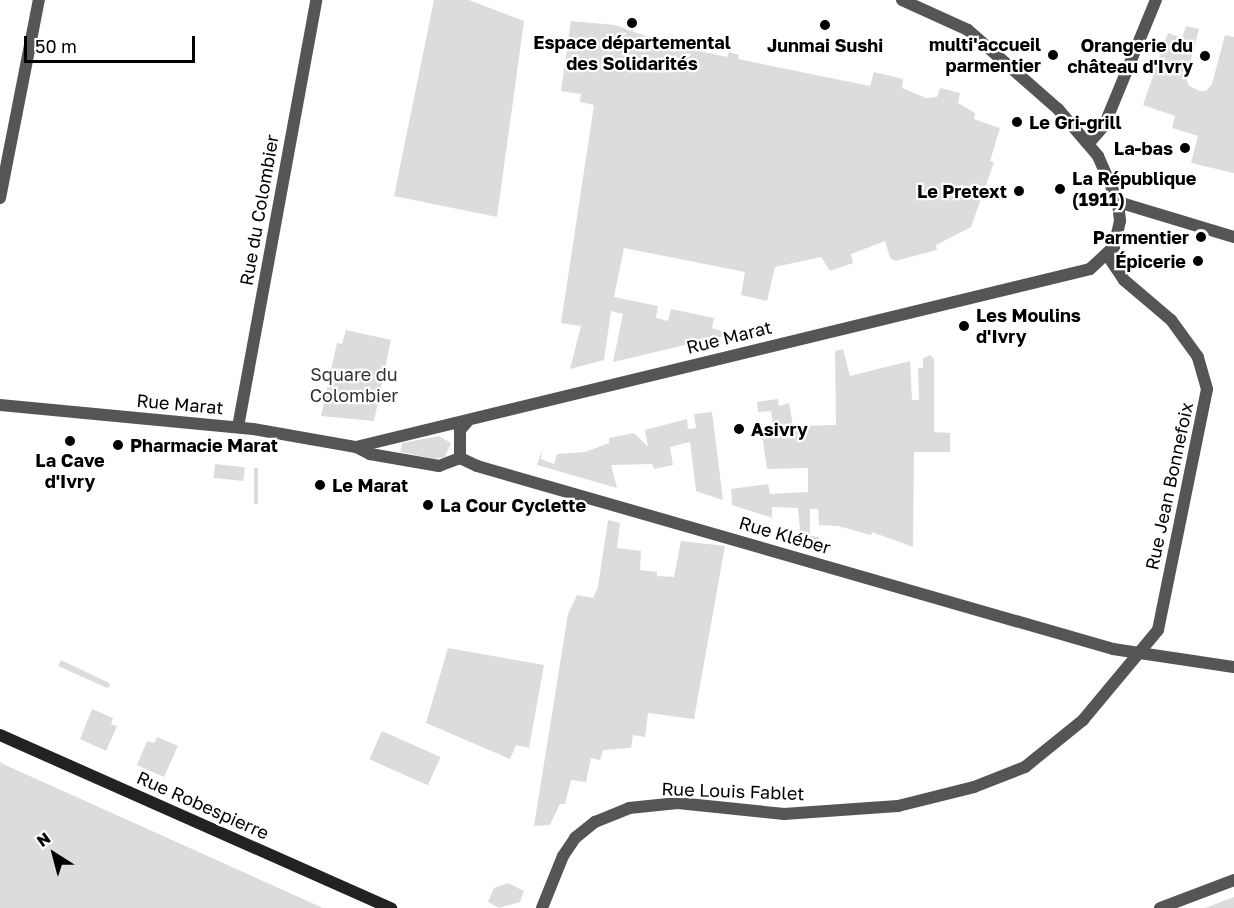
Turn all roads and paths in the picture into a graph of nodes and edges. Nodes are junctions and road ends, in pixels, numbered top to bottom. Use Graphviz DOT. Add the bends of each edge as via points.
graph roads {
  1 [pos="39,0"];
  2 [pos="316,0"];
  3 [pos="902,0"];
  4 [pos="1156,0"];
  5 [pos="1089,143"];
  6 [pos="0,198"];
  7 [pos="1119,202"];
  8 [pos="1234,237"];
  9 [pos="1108,256"];
  10 [pos="0,405"];
  11 [pos="467,422"];
  12 [pos="238,427"];
  13 [pos="356,447"];
  14 [pos="460,458"];
  15 [pos="1138,654"];
  16 [pos="1234,667"];
  17 [pos="0,735"];
  18 [pos="1234,880"];
  19 [pos="391,908"];
  20 [pos="542,908"];
  21 [pos="1160,908"];
  1 -- 6 [label="street"];
  2 -- 12 [label="street, Rue du Colombier"];
  3 -- 5 [label="street" via="968,30 1058,109"];
  4 -- 5 [label="street" via="1104,126"];
  5 -- 7 [label="street"];
  7 -- 8 [label="street"];
  7 -- 9 [label="street" via="1118,234"];
  9 -- 11 [label="street, Rue Marat" via="1090,269 1073,274 978,293"];
  9 -- 15 [label="street, Rue Jean Bonnefoix" via="1124,280 1172,320 1198,357 1207,389 1158,630"];
  10 -- 12 [label="street, Rue Marat"];
  11 -- 13 [label="street, Rue Marat"];
  11 -- 14 [label="street" via="460,430"];
  12 -- 13 [label="street, Rue Marat"];
  13 -- 14 [label="street, Rue Marat" via="370,454 439,466"];
  14 -- 15 [label="street, Rue Kléber" via="488,470"];
  15 -- 16 [label="street"];
  15 -- 20 [label="street, Rue Louis Fablet" via="1083,720 1025,767 974,787 898,806 784,814 678,803 629,808 596,822 575,838 563,856"];
  17 -- 19 [label="main road, Rue Robespierre"];
  18 -- 21 [label="street"];
}
